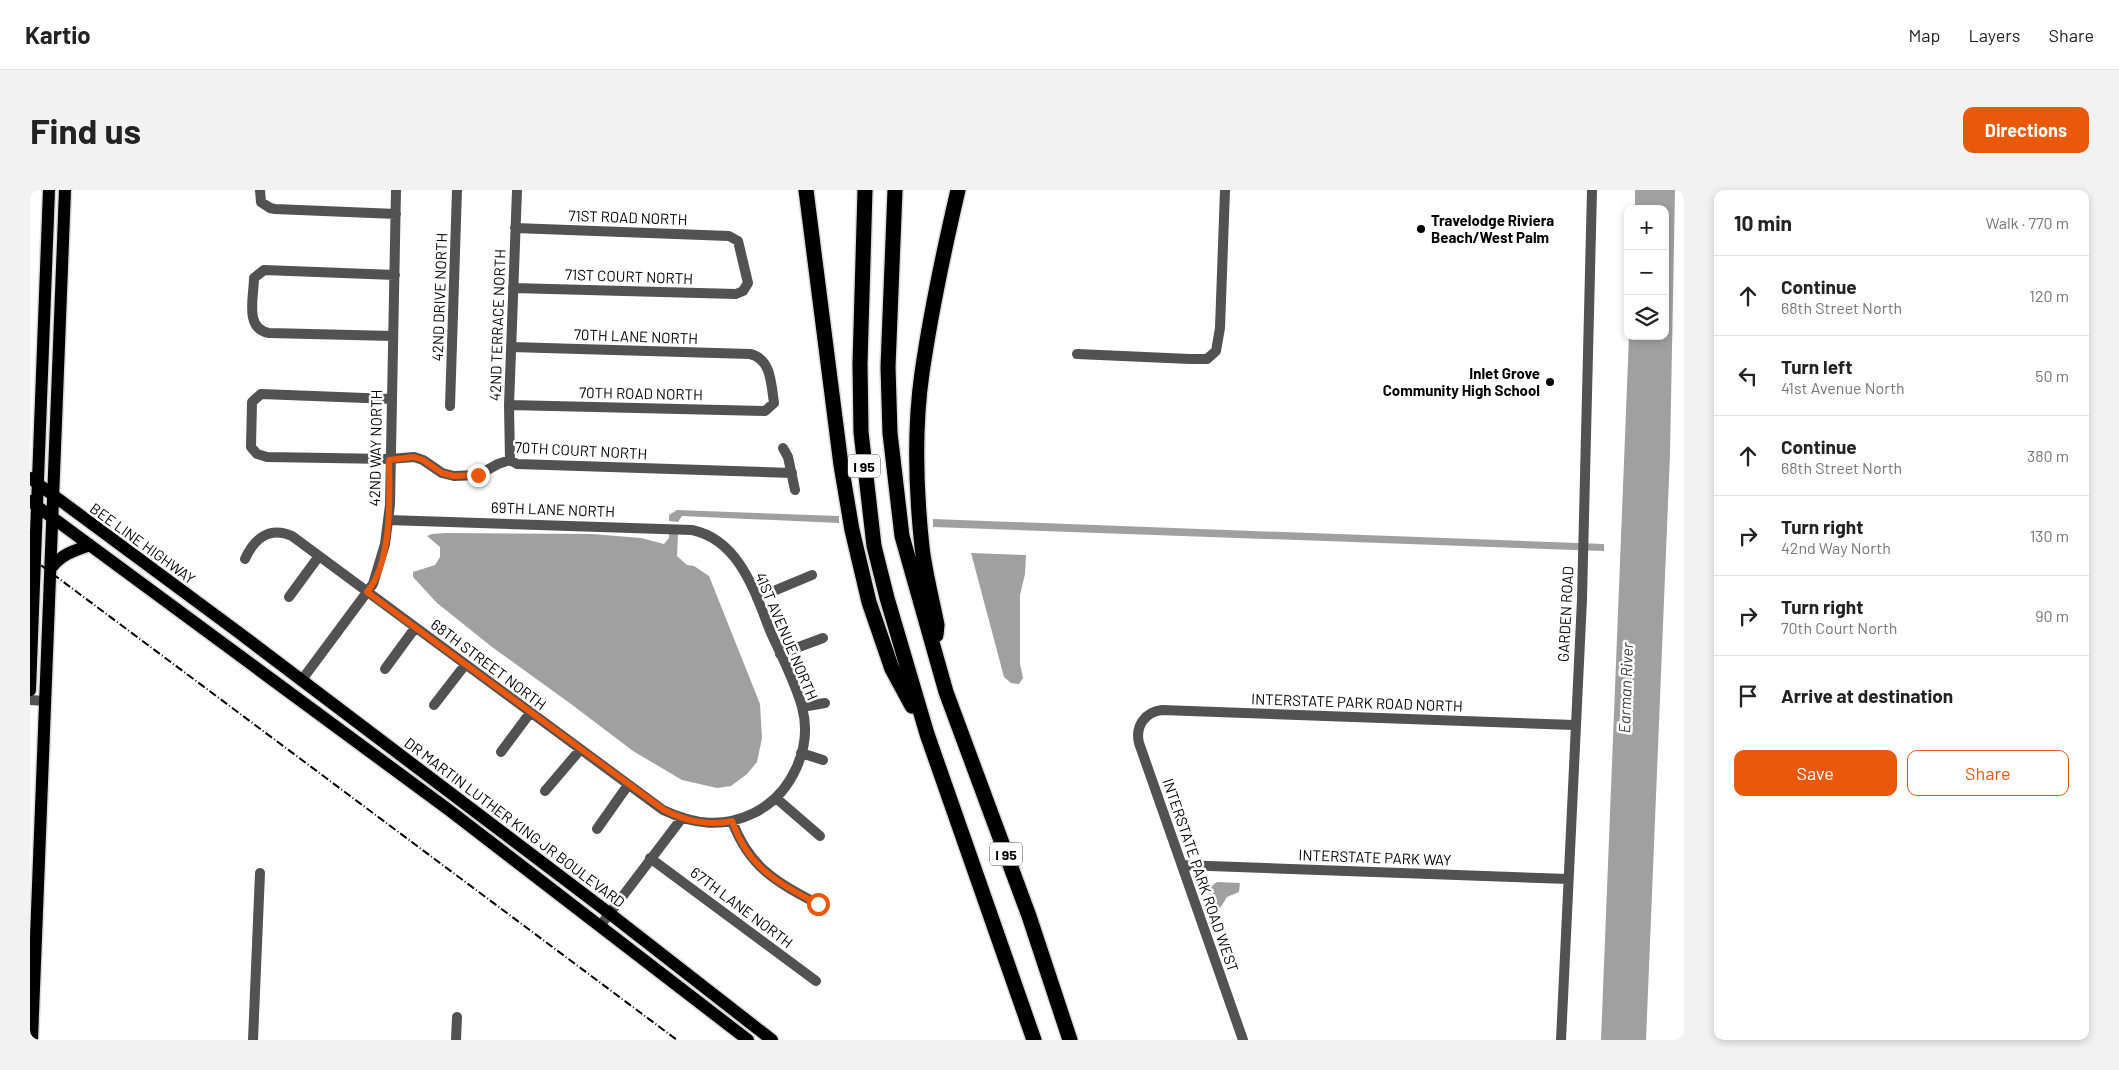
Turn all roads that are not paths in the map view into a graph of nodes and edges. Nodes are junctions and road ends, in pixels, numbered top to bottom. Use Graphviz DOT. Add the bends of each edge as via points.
graph roads {
  1 [pos="49,190"];
  2 [pos="65,190"];
  3 [pos="260,190"];
  4 [pos="396,190"];
  5 [pos="458,190"];
  6 [pos="517,190"];
  7 [pos="806,190"];
  8 [pos="865,190"];
  9 [pos="894,190"];
  10 [pos="958,190"];
  11 [pos="1225,190"];
  12 [pos="1592,190"];
  13 [pos="396,214"];
  14 [pos="515,228"];
  15 [pos="395,275"];
  16 [pos="513,288"];
  17 [pos="743,291"];
  18 [pos="393,336"];
  19 [pos="511,347"];
  20 [pos="1077,354"];
  21 [pos="391,399"];
  22 [pos="450,406"];
  23 [pos="509,406"];
  24 [pos="772,408"];
  25 [pos="39,445"];
  26 [pos="783,448"];
  27 [pos="30,457"];
  28 [pos="389,460"];
  29 [pos="510,460"];
  30 [pos="792,473"];
  31 [pos="34,481"];
  32 [pos="795,490"];
  33 [pos="54,497"];
  34 [pos="33,504"];
  35 [pos="53,518"];
  36 [pos="388,520"];
  37 [pos="716,538"];
  38 [pos="90,545"];
  39 [pos="319,556"];
  40 [pos="245,559"];
  41 [pos="51,568"];
  42 [pos="812,575"];
  43 [pos="367,592"];
  44 [pos="289,597"];
  45 [pos="757,598"];
  46 [pos="415,628"];
  47 [pos="238,632"];
  48 [pos="823,638"];
  49 [pos="934,651"];
  50 [pos="780,654"];
  51 [pos="465,665"];
  52 [pos="385,669"];
  53 [pos="301,681"];
  54 [pos="30,690"];
  55 [pos="30,700"];
  56 [pos="45,701"];
  57 [pos="825,703"];
  58 [pos="434,705"];
  59 [pos="802,707"];
  60 [pos="530,713"];
  61 [pos="1142,720"];
  62 [pos="1574,725"];
  63 [pos="927,734"];
  64 [pos="580,750"];
  65 [pos="500,752"];
  66 [pos="801,753"];
  67 [pos="823,760"];
  68 [pos="628,785"];
  69 [pos="545,791"];
  70 [pos="776,798"];
  71 [pos="682,818"];
  72 [pos="732,821"];
  73 [pos="597,829"];
  74 [pos="820,836"];
  75 [pos="650,858"];
  76 [pos="1182,865"];
  77 [pos="260,873"];
  78 [pos="1568,879"];
  79 [pos="818,904"];
  80 [pos="609,913"];
  81 [pos="33,921"];
  82 [pos="600,926"];
  83 [pos="816,981"];
  84 [pos="457,1017"];
  85 [pos="32,1040"];
  86 [pos="253,1040"];
  87 [pos="456,1040"];
  88 [pos="748,1040"];
  89 [pos="772,1040"];
  90 [pos="1034,1040"];
  91 [pos="1070,1040"];
  92 [pos="1243,1040"];
  93 [pos="1561,1040"];
  1 -- 25 [label="main road"];
  2 -- 33 [label="main road"];
  3 -- 13 [label="street" via="265,206 274,209"];
  4 -- 13 [label="street, 42ND WAY NORTH"];
  5 -- 22 [label="street, 42ND DRIVE NORTH"];
  6 -- 14 [label="street, 42ND TERRACE NORTH"];
  7 -- 63 [label="highway" via="852,530 869,602 892,669"];
  8 -- 63 [label="highway, I 95" via="860,364 866,487 874,546"];
  9 -- 49 [label="highway, I 95" via="888,368 890,433 902,536"];
  10 -- 49 [label="highway" via="922,374 918,421 922,548 937,625"];
  11 -- 20 [label="street" via="1220,328 1216,351 1207,359"];
  12 -- 62 [label="street, GARDEN ROAD" via="1584,539"];
  13 -- 15 [label="street, 42ND WAY NORTH"];
  14 -- 16 [label="street, 42ND TERRACE NORTH"];
  14 -- 17 [label="street, 71ST ROAD NORTH" via="730,236 738,241 748,283"];
  15 -- 18 [label="street, 42ND WAY NORTH"];
  15 -- 18 [label="street" via="268,269 254,278 252,320 258,329 269,333"];
  16 -- 17 [label="street, 71ST COURT NORTH" via="736,294"];
  16 -- 19 [label="street, 42ND TERRACE NORTH"];
  18 -- 21 [label="street, 42ND WAY NORTH"];
  19 -- 23 [label="street, 42ND TERRACE NORTH"];
  19 -- 24 [label="street, 70TH LANE NORTH" via="750,354 759,358 767,368 774,403"];
  21 -- 28 [label="street, 42ND WAY NORTH"];
  21 -- 28 [label="street, 70TH COURT NORTH" via="266,393 252,402 251,446 257,454 267,457"];
  23 -- 24 [label="street, 70TH ROAD NORTH" via="765,411"];
  23 -- 29 [label="street, 42ND TERRACE NORTH"];
  25 -- 27 [label="main road"];
  25 -- 31 [label="main road"];
  26 -- 30 [label="street"];
  28 -- 29 [label="street, 70TH COURT NORTH" via="414,457 454,476 478,475"];
  28 -- 36 [label="street, 42ND WAY NORTH"];
  29 -- 30 [label="street, 70TH COURT NORTH" via="517,464"];
  30 -- 32 [label="street"];
  31 -- 33 [label="main road, BEE LINE HIGHWAY"];
  31 -- 34 [label="main road"];
  33 -- 35 [label="main road"];
  33 -- 47 [label="main road, BEE LINE HIGHWAY"];
  34 -- 35 [label="main road"];
  34 -- 54 [label="main road"];
  35 -- 38 [label="main road"];
  35 -- 41 [label="main road"];
  36 -- 37 [label="street, 69TH LANE NORTH" via="692,530"];
  36 -- 43 [label="street, 42ND WAY NORTH" via="380,564"];
  37 -- 45 [label="street, 41ST AVENUE NORTH" via="736,558"];
  38 -- 41 [label="main road" via="59,558"];
  38 -- 82 [label="main road, DR MARTIN LUTHER KING JR BOULEVARD" via="449,810"];
  39 -- 40 [label="street, 68TH STREET NORTH" via="292,536 279,532 260,537"];
  39 -- 43 [label="street, 68TH STREET NORTH"];
  39 -- 44 [label="street"];
  41 -- 56 [label="main road"];
  42 -- 45 [label="street"];
  43 -- 46 [label="street, 68TH STREET NORTH"];
  43 -- 53 [label="street, 42ND WAY NORTH"];
  45 -- 50 [label="street, 41ST AVENUE NORTH"];
  46 -- 51 [label="street, 68TH STREET NORTH"];
  46 -- 52 [label="street"];
  47 -- 53 [label="main road, DR MARTIN LUTHER KING JR BOULEVARD"];
  48 -- 50 [label="street"];
  49 -- 91 [label="highway, I 95"];
  50 -- 59 [label="street, 41ST AVENUE NORTH"];
  51 -- 58 [label="street"];
  51 -- 60 [label="street, 68TH STREET NORTH"];
  53 -- 80 [label="main road, DR MARTIN LUTHER KING JR BOULEVARD"];
  55 -- 56 [label="street"];
  56 -- 81 [label="main road"];
  57 -- 59 [label="street"];
  59 -- 66 [label="street, 41ST AVENUE NORTH"];
  60 -- 64 [label="street, 68TH STREET NORTH"];
  60 -- 65 [label="street"];
  61 -- 62 [label="street, INTERSTATE PARK ROAD NORTH" via="1162,710"];
  61 -- 76 [label="street, INTERSTATE PARK ROAD WEST" via="1138,729 1139,743"];
  62 -- 78 [label="street, GARDEN ROAD"];
  63 -- 90 [label="highway, I 95"];
  64 -- 68 [label="street, 68TH STREET NORTH"];
  64 -- 69 [label="street"];
  66 -- 67 [label="street"];
  66 -- 70 [label="street, 41ST AVENUE NORTH" via="790,781"];
  68 -- 71 [label="street, 68TH STREET NORTH" via="664,810"];
  68 -- 73 [label="street"];
  70 -- 72 [label="street, 41ST AVENUE NORTH" via="759,810"];
  70 -- 74 [label="street"];
  71 -- 72 [label="street, 41ST AVENUE NORTH" via="713,824"];
  71 -- 75 [label="street"];
  72 -- 79 [label="street" via="739,841 757,864 778,881"];
  75 -- 80 [label="street"];
  75 -- 83 [label="street, 67TH LANE NORTH"];
  76 -- 78 [label="street, INTERSTATE PARK WAY"];
  76 -- 92 [label="street, INTERSTATE PARK ROAD WEST"];
  77 -- 86 [label="street"];
  78 -- 93 [label="street, GARDEN ROAD"];
  80 -- 82 [label="street"];
  80 -- 89 [label="main road, DR MARTIN LUTHER KING JR BOULEVARD"];
  81 -- 85 [label="main road"];
  82 -- 88 [label="main road, DR MARTIN LUTHER KING JR BOULEVARD"];
  84 -- 87 [label="street"];
}
